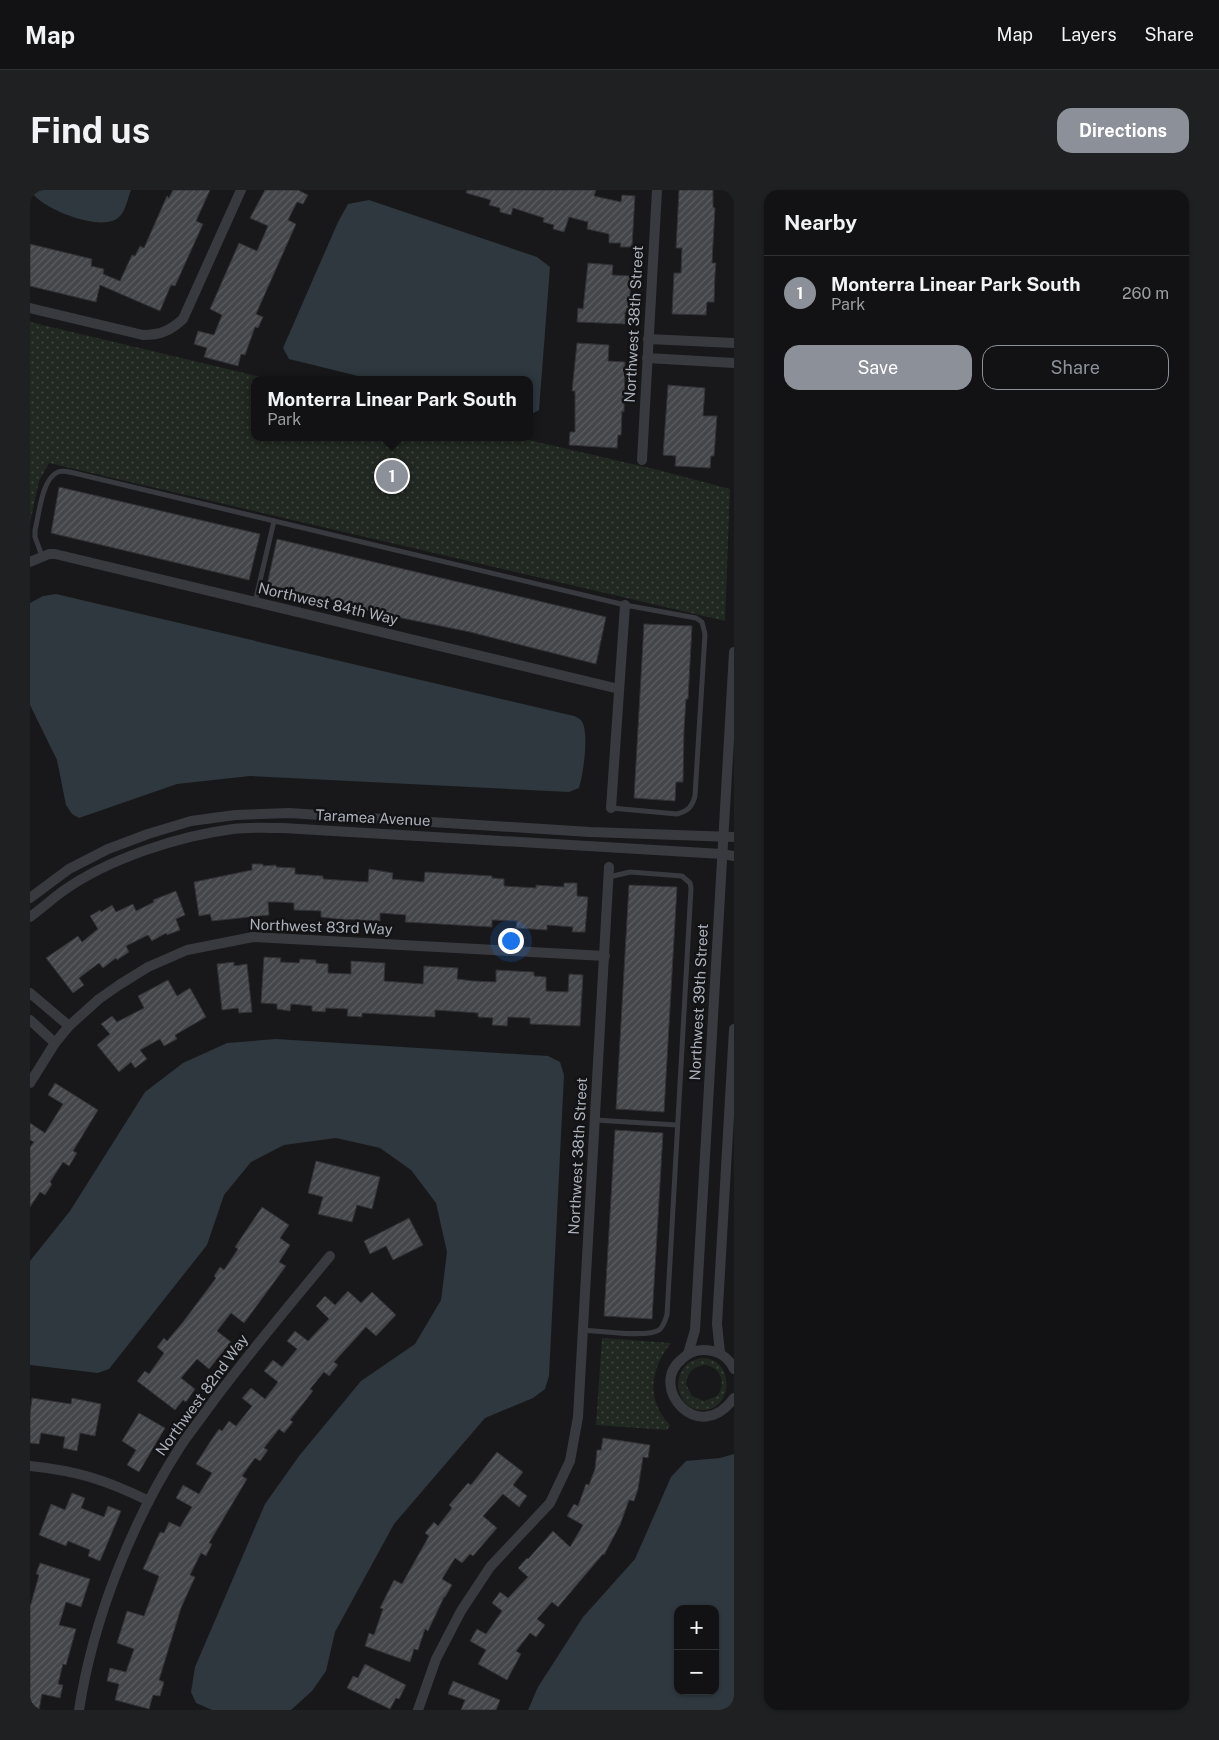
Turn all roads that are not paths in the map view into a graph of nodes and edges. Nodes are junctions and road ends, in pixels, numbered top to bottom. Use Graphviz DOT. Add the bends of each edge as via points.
graph roads {
  1 [pos="241,190"];
  2 [pos="657,190"];
  3 [pos="30,308"];
  4 [pos="648,339"];
  5 [pos="734,343"];
  6 [pos="647,358"];
  7 [pos="734,363"];
  8 [pos="642,460"];
  9 [pos="274,521"];
  10 [pos="42,556"];
  11 [pos="30,562"];
  12 [pos="255,602"];
  13 [pos="625,605"];
  14 [pos="734,652"];
  15 [pos="619,689"];
  16 [pos="611,808"];
  17 [pos="723,837"];
  18 [pos="734,837"];
  19 [pos="722,854"];
  20 [pos="734,856"];
  21 [pos="609,867"];
  22 [pos="609,878"];
  23 [pos="30,898"];
  24 [pos="30,917"];
  25 [pos="605,956"];
  26 [pos="30,993"];
  27 [pos="30,1020"];
  28 [pos="69,1026"];
  29 [pos="734,1028"];
  30 [pos="55,1042"];
  31 [pos="30,1083"];
  32 [pos="595,1120"];
  33 [pos="677,1125"];
  34 [pos="330,1256"];
  35 [pos="583,1330"];
  36 [pos="688,1354"];
  37 [pos="720,1354"];
  38 [pos="734,1369"];
  39 [pos="734,1398"];
  40 [pos="30,1466"];
  41 [pos="149,1501"];
  42 [pos="79,1710"];
  43 [pos="418,1710"];
  1 -- 3 [label="street" via="183,319 172,329 158,335 143,336"];
  2 -- 4 [label="street, Northwest 38th Street"];
  4 -- 5 [label="street"];
  4 -- 6 [label="street, Northwest 38th Street"];
  6 -- 7 [label="street"];
  6 -- 8 [label="street, Northwest 38th Street"];
  9 -- 10 [label="lane" via="60,471 51,476 45,487 35,530"];
  9 -- 12 [label="lane"];
  9 -- 13 [label="lane"];
  10 -- 11 [label="street, Northwest 84th Way"];
  10 -- 12 [label="street, Northwest 84th Way" via="56,554"];
  12 -- 15 [label="street, Northwest 84th Way"];
  13 -- 15 [label="street"];
  13 -- 16 [label="lane" via="689,615 702,622 705,634 695,796 686,812 677,814"];
  14 -- 17 [label="street, Northwest 39th Street"];
  15 -- 16 [label="street"];
  17 -- 18 [label="street, Taramea Avenue"];
  17 -- 19 [label="street, Northwest 39th Street"];
  17 -- 23 [label="street, Taramea Avenue" via="288,813 235,815 191,821 108,849 69,869"];
  19 -- 20 [label="street, Taramea Avenue"];
  19 -- 24 [label="street, Taramea Avenue" via="283,828 234,829 147,850 99,870"];
  19 -- 36 [label="street, Northwest 39th Street" via="695,1330"];
  21 -- 22 [label="street, Northwest 38th Street"];
  22 -- 25 [label="street, Northwest 38th Street"];
  22 -- 33 [label="lane" via="630,872 682,876 690,883"];
  25 -- 28 [label="street, Northwest 83rd Way" via="253,937 187,950 148,968 119,985"];
  25 -- 32 [label="street, Northwest 38th Street"];
  26 -- 28 [label="street"];
  27 -- 30 [label="street"];
  28 -- 30 [label="street, Northwest 83rd Way"];
  29 -- 37 [label="street" via="718,1324"];
  30 -- 31 [label="street, Northwest 83rd Way"];
  32 -- 33 [label="lane"];
  32 -- 35 [label="street, Northwest 38th Street"];
  33 -- 35 [label="lane" via="667,1316 663,1325 646,1334"];
  34 -- 41 [label="street, Northwest 82nd Way" via="238,1368 181,1446"];
  35 -- 43 [label="street, Northwest 38th Street" via="578,1417 570,1461 550,1503 490,1567 461,1611 436,1659"];
  36 -- 37 [label="street" via="704,1350"];
  36 -- 39 [label="street" via="676,1365 670,1381 672,1393 685,1411 707,1417 718,1414"];
  37 -- 38 [label="street"];
  40 -- 41 [label="street" via="86,1474"];
  41 -- 42 [label="street, Northwest 82nd Way" via="107,1601"];
}
